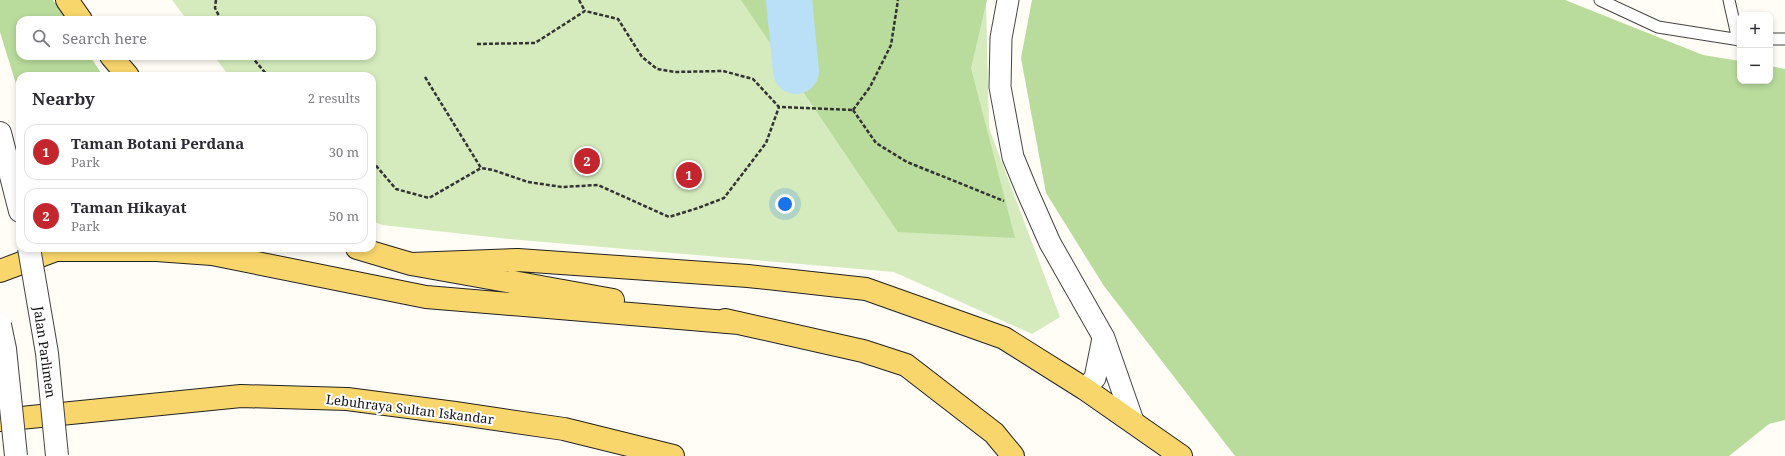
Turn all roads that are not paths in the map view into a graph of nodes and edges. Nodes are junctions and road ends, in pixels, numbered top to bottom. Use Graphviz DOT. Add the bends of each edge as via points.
graph roads {
  1 [pos="67,0"];
  2 [pos="1008,0"];
  3 [pos="1600,0"];
  4 [pos="1729,0"];
  5 [pos="78,16"];
  6 [pos="1737,32"];
  7 [pos="1773,39"];
  8 [pos="1785,39"];
  9 [pos="1737,40"];
  10 [pos="114,60"];
  11 [pos="125,72"];
  12 [pos="0,133"];
  13 [pos="16,195"];
  14 [pos="30,252"];
  15 [pos="51,252"];
  16 [pos="188,252"];
  17 [pos="370,252"];
  18 [pos="411,264"];
  19 [pos="0,271"];
  20 [pos="739,323"];
  21 [pos="0,324"];
  22 [pos="1104,338"];
  23 [pos="1085,389"];
  24 [pos="0,420"];
  25 [pos="1133,421"];
  26 [pos="16,456"];
  27 [pos="57,456"];
  28 [pos="673,456"];
  29 [pos="1013,456"];
  30 [pos="1181,456"];
  1 -- 5 [label="main road"];
  2 -- 22 [label="street" via="1001,38 1000,87 1013,157 1050,243"];
  3 -- 9 [label="lane" via="1658,27"];
  4 -- 6 [label="lane"];
  7 -- 8 [label="lane"];
  10 -- 11 [label="main road"];
  12 -- 13 [label="street"];
  14 -- 27 [label="street, Jalan Parlimen, bridge" via="47,353"];
  15 -- 19 [label="main road"];
  16 -- 20 [label="main road" via="212,254 426,297"];
  17 -- 18 [label="main road"];
  18 -- 20 [label="main road"];
  18 -- 23 [label="main road" via="518,260 748,276 866,289 1004,338"];
  20 -- 29 [label="main road" via="864,351 906,365 994,433"];
  21 -- 26 [label="street, bridge"];
  22 -- 23 [label="street" via="1095,378"];
  22 -- 25 [label="street"];
  23 -- 25 [label="main road"];
  24 -- 28 [label="main road, Lebuhraya Sultan Iskandar" via="241,396 347,399 564,429"];
  25 -- 30 [label="main road"];
}
